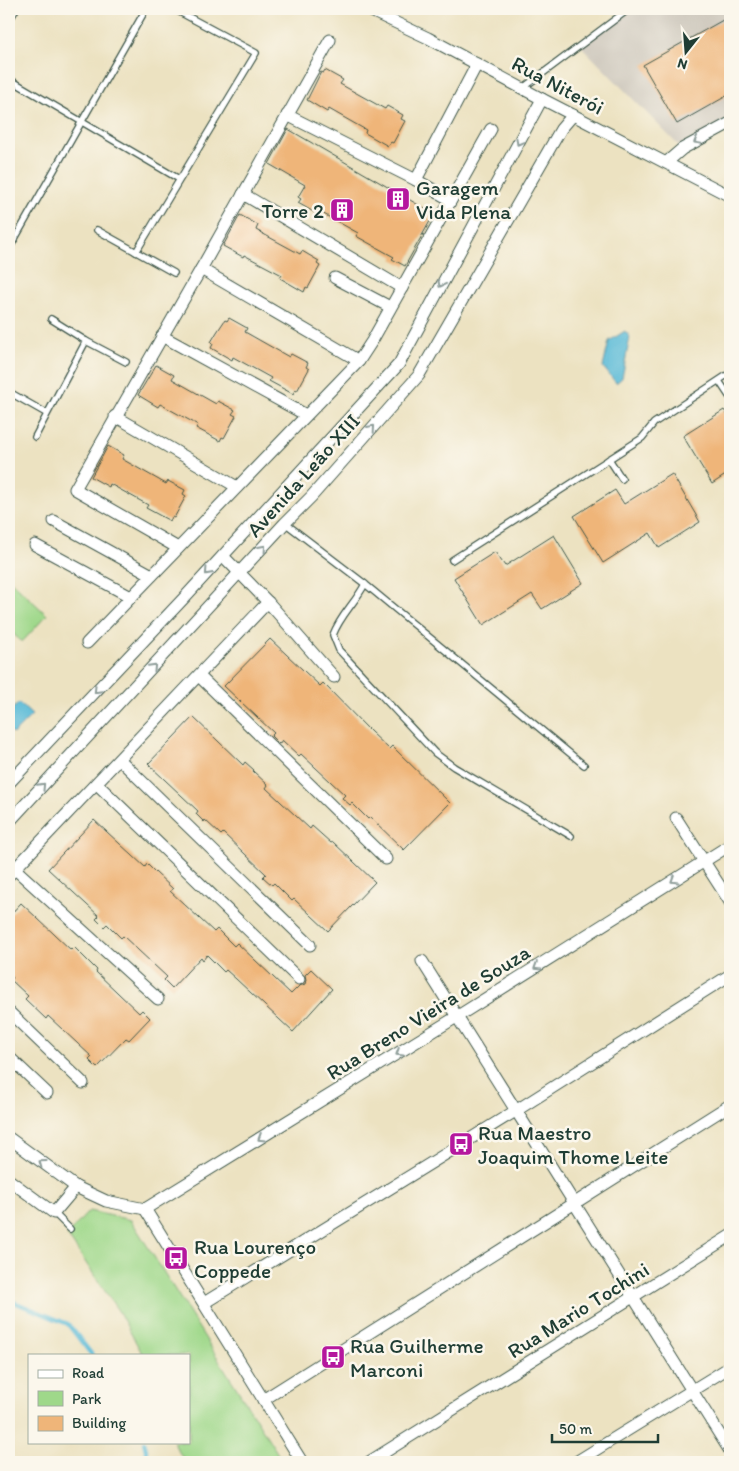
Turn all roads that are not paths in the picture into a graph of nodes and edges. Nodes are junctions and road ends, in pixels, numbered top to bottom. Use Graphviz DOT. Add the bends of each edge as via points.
graph roads {
  1 [pos="16,9"];
  2 [pos="146,9"];
  3 [pos="174,9"];
  4 [pos="367,9"];
  5 [pos="629,9"];
  6 [pos="9,21"];
  7 [pos="330,40"];
  8 [pos="477,64"];
  9 [pos="9,79"];
  10 [pos="523,88"];
  11 [pos="542,99"];
  12 [pos="573,114"];
  13 [pos="287,115"];
  14 [pos="81,122"];
  15 [pos="730,123"];
  16 [pos="490,129"];
  17 [pos="667,162"];
  18 [pos="179,179"];
  19 [pos="416,180"];
  20 [pos="243,194"];
  21 [pos="730,196"];
  22 [pos="451,200"];
  23 [pos="97,230"];
  24 [pos="9,249"];
  25 [pos="136,252"];
  26 [pos="201,269"];
  27 [pos="174,273"];
  28 [pos="335,278"];
  29 [pos="402,288"];
  30 [pos="390,307"];
  31 [pos="51,319"];
  32 [pos="162,336"];
  33 [pos="86,341"];
  34 [pos="359,361"];
  35 [pos="126,362"];
  36 [pos="730,373"];
  37 [pos="719,380"];
  38 [pos="9,392"];
  39 [pos="729,396"];
  40 [pos="46,413"];
  41 [pos="306,415"];
  42 [pos="115,416"];
  43 [pos="34,437"];
  44 [pos="609,459"];
  45 [pos="622,478"];
  46 [pos="237,487"];
  47 [pos="54,521"];
  48 [pos="285,523"];
  49 [pos="35,545"];
  50 [pos="178,548"];
  51 [pos="223,556"];
  52 [pos="452,560"];
  53 [pos="240,574"];
  54 [pos="152,575"];
  55 [pos="364,584"];
  56 [pos="131,597"];
  57 [pos="268,602"];
  58 [pos="87,643"];
  59 [pos="199,676"];
  60 [pos="334,677"];
  61 [pos="120,760"];
  62 [pos="584,765"];
  63 [pos="9,783"];
  64 [pos="97,784"];
  65 [pos="676,818"];
  66 [pos="9,822"];
  67 [pos="571,836"];
  68 [pos="730,845"];
  69 [pos="386,859"];
  70 [pos="704,861"];
  71 [pos="12,872"];
  72 [pos="730,902"];
  73 [pos="310,945"];
  74 [pos="422,961"];
  75 [pos="730,975"];
  76 [pos="299,979"];
  77 [pos="158,1000"];
  78 [pos="9,1012"];
  79 [pos="458,1016"];
  80 [pos="9,1057"];
  81 [pos="83,1082"];
  82 [pos="47,1093"];
  83 [pos="730,1106"];
  84 [pos="517,1110"];
  85 [pos="9,1138"];
  86 [pos="9,1180"];
  87 [pos="76,1187"];
  88 [pos="576,1204"];
  89 [pos="145,1209"];
  90 [pos="54,1213"];
  91 [pos="70,1229"];
  92 [pos="730,1236"];
  93 [pos="635,1296"];
  94 [pos="204,1303"];
  95 [pos="730,1366"];
  96 [pos="692,1390"];
  97 [pos="264,1400"];
  98 [pos="730,1450"];
  99 [pos="302,1462"];
  100 [pos="369,1462"];
  101 [pos="576,1462"];
  1 -- 6 [label="lane"];
  2 -- 14 [label="lane"];
  3 -- 18 [label="lane" via="256,53"];
  4 -- 8 [label="street, Rua Niterói"];
  5 -- 10 [label="lane"];
  7 -- 13 [label="street"];
  8 -- 10 [label="street, Rua Niterói"];
  8 -- 19 [label="street"];
  9 -- 14 [label="lane"];
  10 -- 11 [label="street, Rua Niterói"];
  11 -- 12 [label="street, Rua Niterói"];
  11 -- 51 [label="street, Avenida Leão XIII, one-way" via="399,364"];
  12 -- 17 [label="street, Rua Niterói"];
  48 -- 12 [label="street, Avenida Leão XIII, one-way" via="419,375 561,129"];
  13 -- 19 [label="street"];
  13 -- 20 [label="street"];
  14 -- 18 [label="lane"];
  14 -- 24 [label="lane"];
  15 -- 17 [label="street, one-way" via="682,149"];
  16 -- 22 [label="street"];
  17 -- 21 [label="street, Rua Niterói"];
  18 -- 25 [label="lane"];
  19 -- 22 [label="street"];
  20 -- 26 [label="street"];
  20 -- 29 [label="street"];
  22 -- 29 [label="street"];
  23 -- 25 [label="lane"];
  25 -- 27 [label="lane"];
  26 -- 32 [label="street"];
  26 -- 34 [label="street"];
  28 -- 30 [label="street"];
  29 -- 30 [label="street"];
  30 -- 34 [label="street"];
  31 -- 33 [label="lane"];
  32 -- 41 [label="street"];
  32 -- 42 [label="street"];
  33 -- 35 [label="lane"];
  33 -- 40 [label="lane"];
  34 -- 41 [label="street"];
  36 -- 37 [label="lane"];
  37 -- 39 [label="lane"];
  37 -- 44 [label="lane" via="654,423 642,438"];
  38 -- 40 [label="lane"];
  40 -- 43 [label="lane"];
  41 -- 46 [label="street"];
  42 -- 46 [label="street"];
  42 -- 50 [label="street" via="74,489"];
  44 -- 45 [label="lane"];
  44 -- 52 [label="lane"];
  46 -- 50 [label="street"];
  47 -- 54 [label="street"];
  53 -- 48 [label="street, Avenida Leão XIII, one-way"];
  48 -- 55 [label="lane"];
  49 -- 56 [label="street"];
  50 -- 54 [label="street"];
  51 -- 53 [label="street"];
  51 -- 63 [label="street, Avenida Leão XIII, one-way"];
  53 -- 57 [label="street"];
  66 -- 53 [label="street, Avenida Leão XIII, one-way"];
  54 -- 56 [label="street"];
  55 -- 62 [label="lane"];
  55 -- 67 [label="lane" via="333,635 339,650 435,753"];
  56 -- 58 [label="street"];
  57 -- 59 [label="street"];
  57 -- 60 [label="street"];
  59 -- 61 [label="street"];
  59 -- 69 [label="street"];
  61 -- 64 [label="street"];
  61 -- 73 [label="street"];
  64 -- 71 [label="street"];
  64 -- 76 [label="street"];
  65 -- 70 [label="street"];
  68 -- 70 [label="street, Rua Breno Vieira de Souza"];
  70 -- 72 [label="street"];
  70 -- 79 [label="street, Rua Breno Vieira de Souza, one-way"];
  71 -- 77 [label="street"];
  74 -- 79 [label="street"];
  75 -- 84 [label="street"];
  78 -- 81 [label="street"];
  79 -- 84 [label="street"];
  79 -- 89 [label="street, Rua Breno Vieira de Souza, one-way"];
  80 -- 82 [label="street"];
  83 -- 88 [label="street"];
  84 -- 88 [label="street"];
  84 -- 94 [label="street"];
  87 -- 85 [label="street, one-way"];
  86 -- 90 [label="street"];
  87 -- 89 [label="street" via="106,1201"];
  87 -- 90 [label="street"];
  88 -- 93 [label="street"];
  88 -- 97 [label="street"];
  89 -- 94 [label="street"];
  90 -- 91 [label="lane"];
  92 -- 93 [label="street, Rua Mario Tochini"];
  93 -- 96 [label="street"];
  93 -- 100 [label="street, Rua Mario Tochini"];
  94 -- 97 [label="street"];
  95 -- 96 [label="street"];
  96 -- 98 [label="street"];
  96 -- 101 [label="street"];
  97 -- 99 [label="street"];
}
